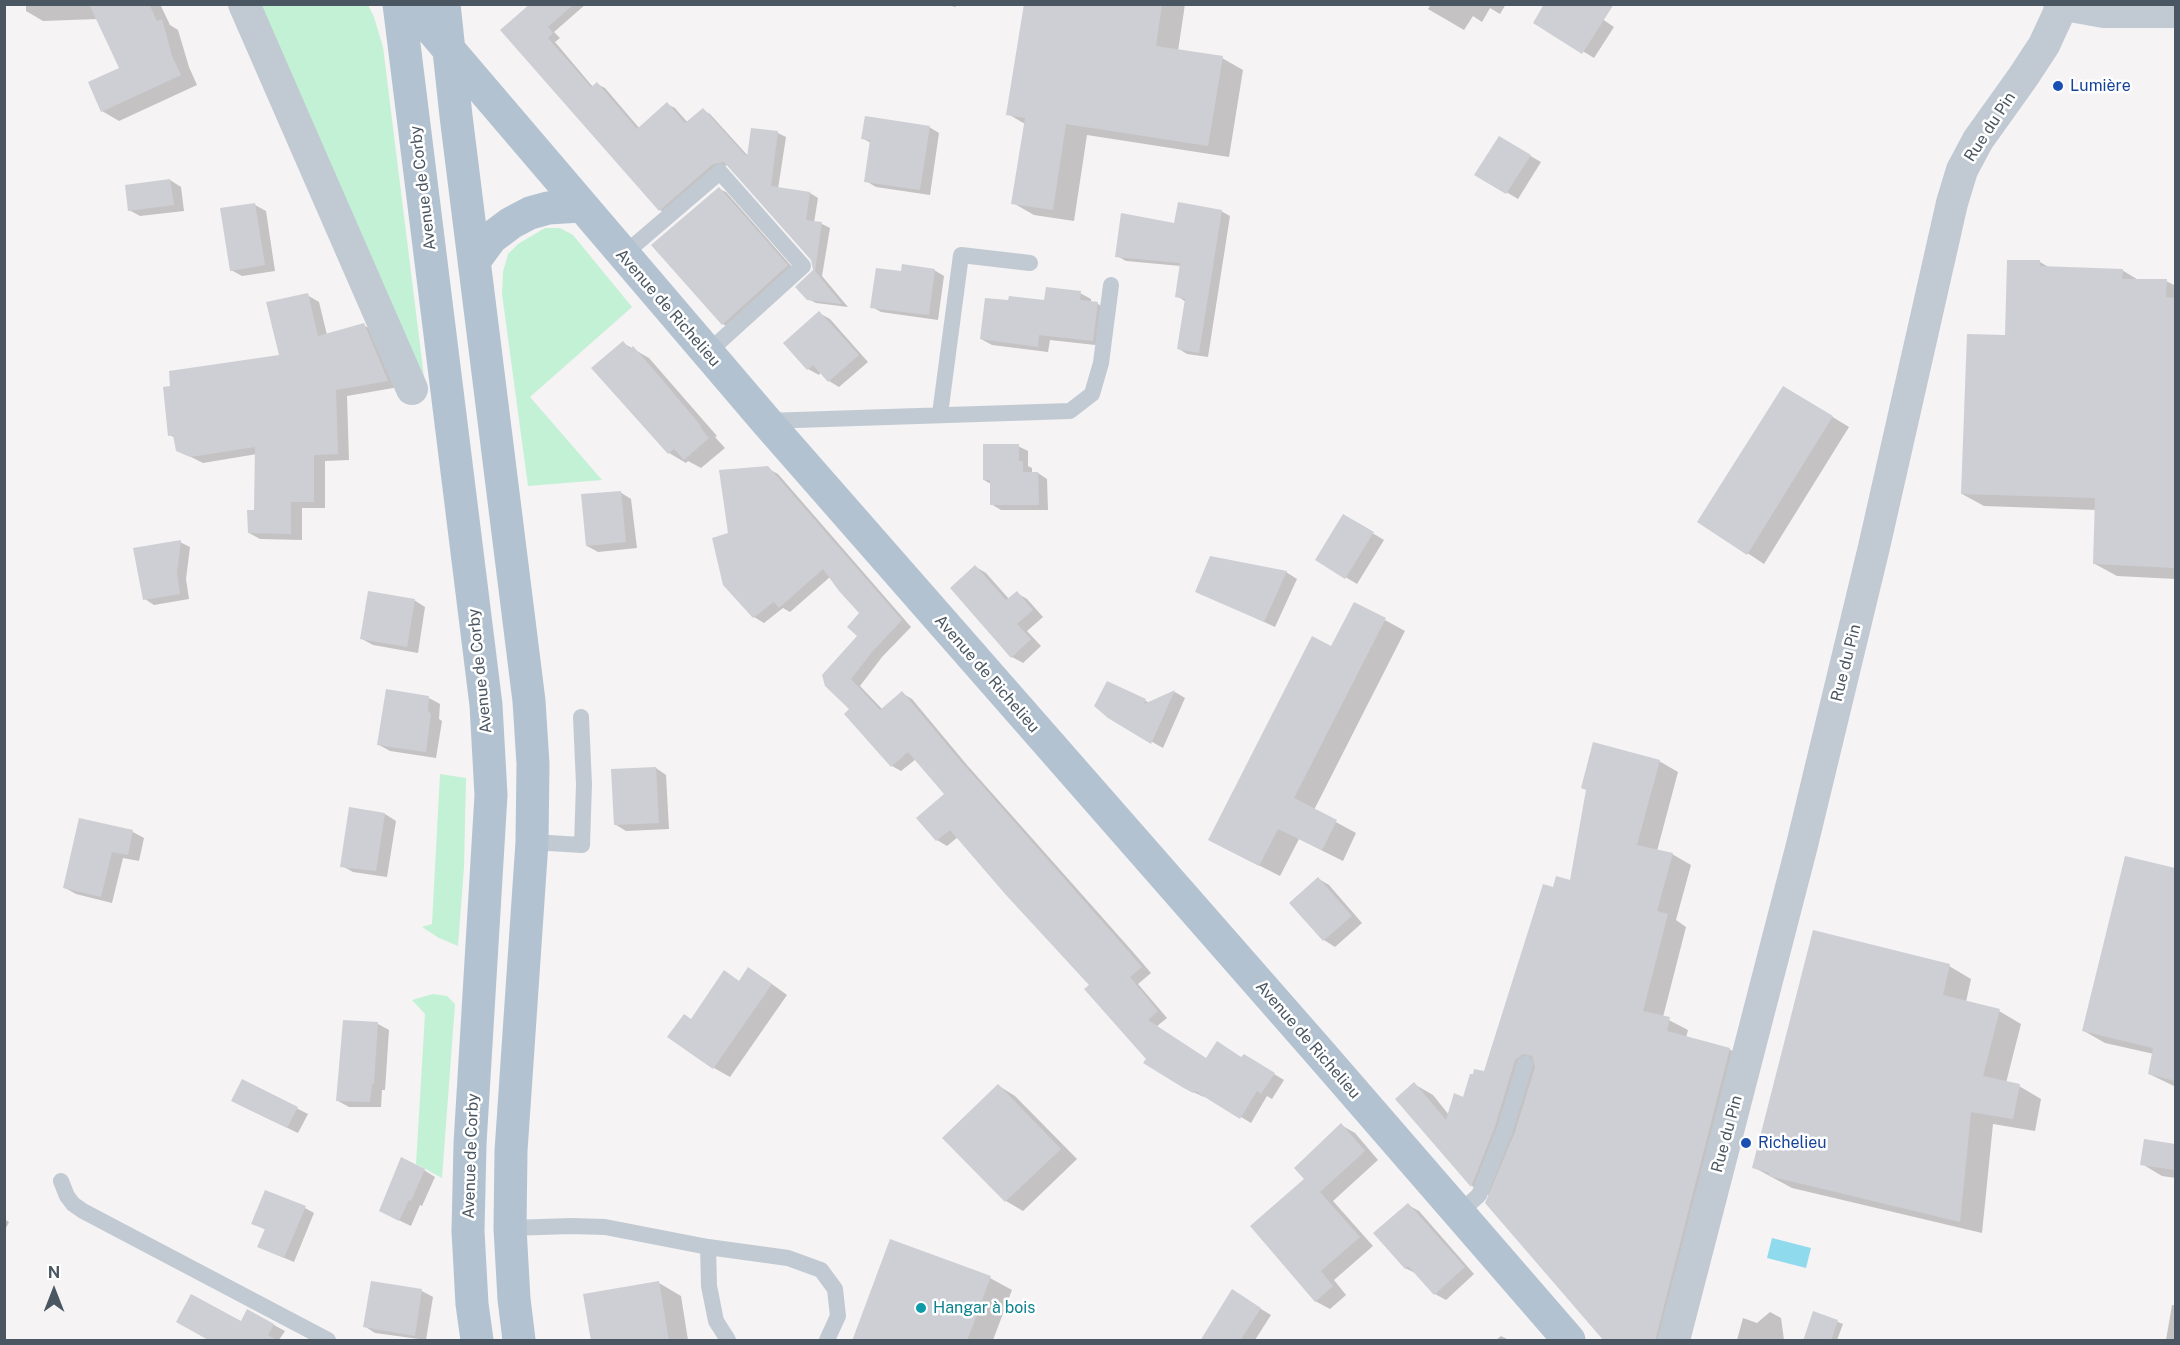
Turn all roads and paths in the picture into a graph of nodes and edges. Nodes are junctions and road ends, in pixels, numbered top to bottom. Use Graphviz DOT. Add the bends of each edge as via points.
graph roads {
  1 [pos="244,4"];
  2 [pos="399,4"];
  3 [pos="410,4"];
  4 [pos="444,4"];
  5 [pos="2060,5"];
  6 [pos="2175,12"];
  7 [pos="448,49"];
  8 [pos="581,206"];
  9 [pos="623,255"];
  10 [pos="475,260"];
  11 [pos="1030,263"];
  12 [pos="1111,285"];
  13 [pos="707,353"];
  14 [pos="412,389"];
  15 [pos="940,414"];
  16 [pos="766,421"];
  17 [pos="581,717"];
  18 [pos="532,842"];
  19 [pos="1525,1064"];
  20 [pos="61,1181"];
  21 [pos="1458,1214"];
  22 [pos="510,1228"];
  23 [pos="708,1247"];
  24 [pos="328,1341"];
  25 [pos="477,1341"];
  26 [pos="519,1341"];
  27 [pos="728,1341"];
  28 [pos="827,1341"];
  29 [pos="1569,1341"];
  30 [pos="1674,1341"];
  1 -- 14 [label="street"];
  2 -- 25 [label="main road, Avenue de Corby" via="486,705 490,795 468,1232"];
  3 -- 7 [label="main road, Avenue de Richelieu"];
  4 -- 7 [label="main road"];
  5 -- 6 [label="street" via="2104,12"];
  5 -- 30 [label="street, Rue du Pin" via="2044,45 1978,140 1962,170 1952,203 1805,834"];
  7 -- 8 [label="main road, Avenue de Richelieu"];
  7 -- 10 [label="main road"];
  8 -- 9 [label="main road, Avenue de Richelieu"];
  8 -- 10 [label="main road" via="530,213 491,238"];
  9 -- 13 [label="main road, Avenue de Richelieu"];
  9 -- 13 [label="lane" via="720,172 803,266"];
  10 -- 18 [label="main road" via="529,701"];
  11 -- 15 [label="lane" via="961,255"];
  12 -- 15 [label="lane" via="1101,363 1092,394 1070,411"];
  13 -- 16 [label="main road, Avenue de Richelieu"];
  15 -- 16 [label="lane"];
  16 -- 21 [label="main road, Avenue de Richelieu"];
  17 -- 18 [label="lane" via="582,845"];
  18 -- 22 [label="main road" via="511,1151"];
  19 -- 21 [label="lane" via="1479,1196"];
  20 -- 24 [label="lane" via="67,1196 83,1211"];
  21 -- 29 [label="main road, Avenue de Richelieu"];
  22 -- 23 [label="lane" via="605,1227"];
  22 -- 26 [label="main road"];
  23 -- 27 [label="lane" via="709,1286 716,1322"];
  23 -- 28 [label="lane" via="788,1258 821,1270 835,1290 838,1316"];
}
